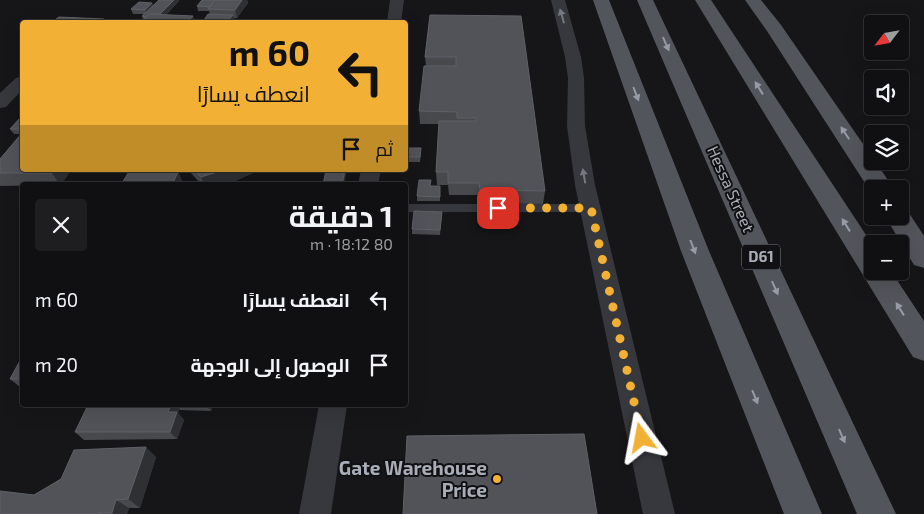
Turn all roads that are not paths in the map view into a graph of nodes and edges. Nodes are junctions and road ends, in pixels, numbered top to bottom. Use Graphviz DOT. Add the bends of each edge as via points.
graph roads {
  1 [pos="397,0"];
  2 [pos="558,0"];
  3 [pos="590,0"];
  4 [pos="601,0"];
  5 [pos="645,0"];
  6 [pos="703,0"];
  7 [pos="753,0"];
  8 [pos="394,20"];
  9 [pos="613,32"];
  10 [pos="20,83"];
  11 [pos="0,103"];
  12 [pos="876,180"];
  13 [pos="408,208"];
  14 [pos="591,208"];
  15 [pos="904,225"];
  16 [pos="864,253"];
  17 [pos="924,258"];
  18 [pos="882,280"];
  19 [pos="924,347"];
  20 [pos="333,407"];
  21 [pos="315,514"];
  22 [pos="659,514"];
  23 [pos="803,514"];
  24 [pos="877,514"];
  1 -- 8 [label="street"];
  14 -- 2 [label="street, one-way" via="576,126 573,57"];
  3 -- 9 [label="main road"];
  4 -- 9 [label="main road"];
  5 -- 24 [label="main road, Hessa Street / D61, one-way"];
  16 -- 6 [label="main road, one-way"];
  12 -- 7 [label="main road, one-way"];
  9 -- 23 [label="main road, one-way" via="694,250"];
  10 -- 11 [label="street"];
  13 -- 14 [label="lane"];
  14 -- 22 [label="street"];
  15 -- 17 [label="main road"];
  19 -- 18 [label="main road, one-way"];
  20 -- 21 [label="street"];
}
